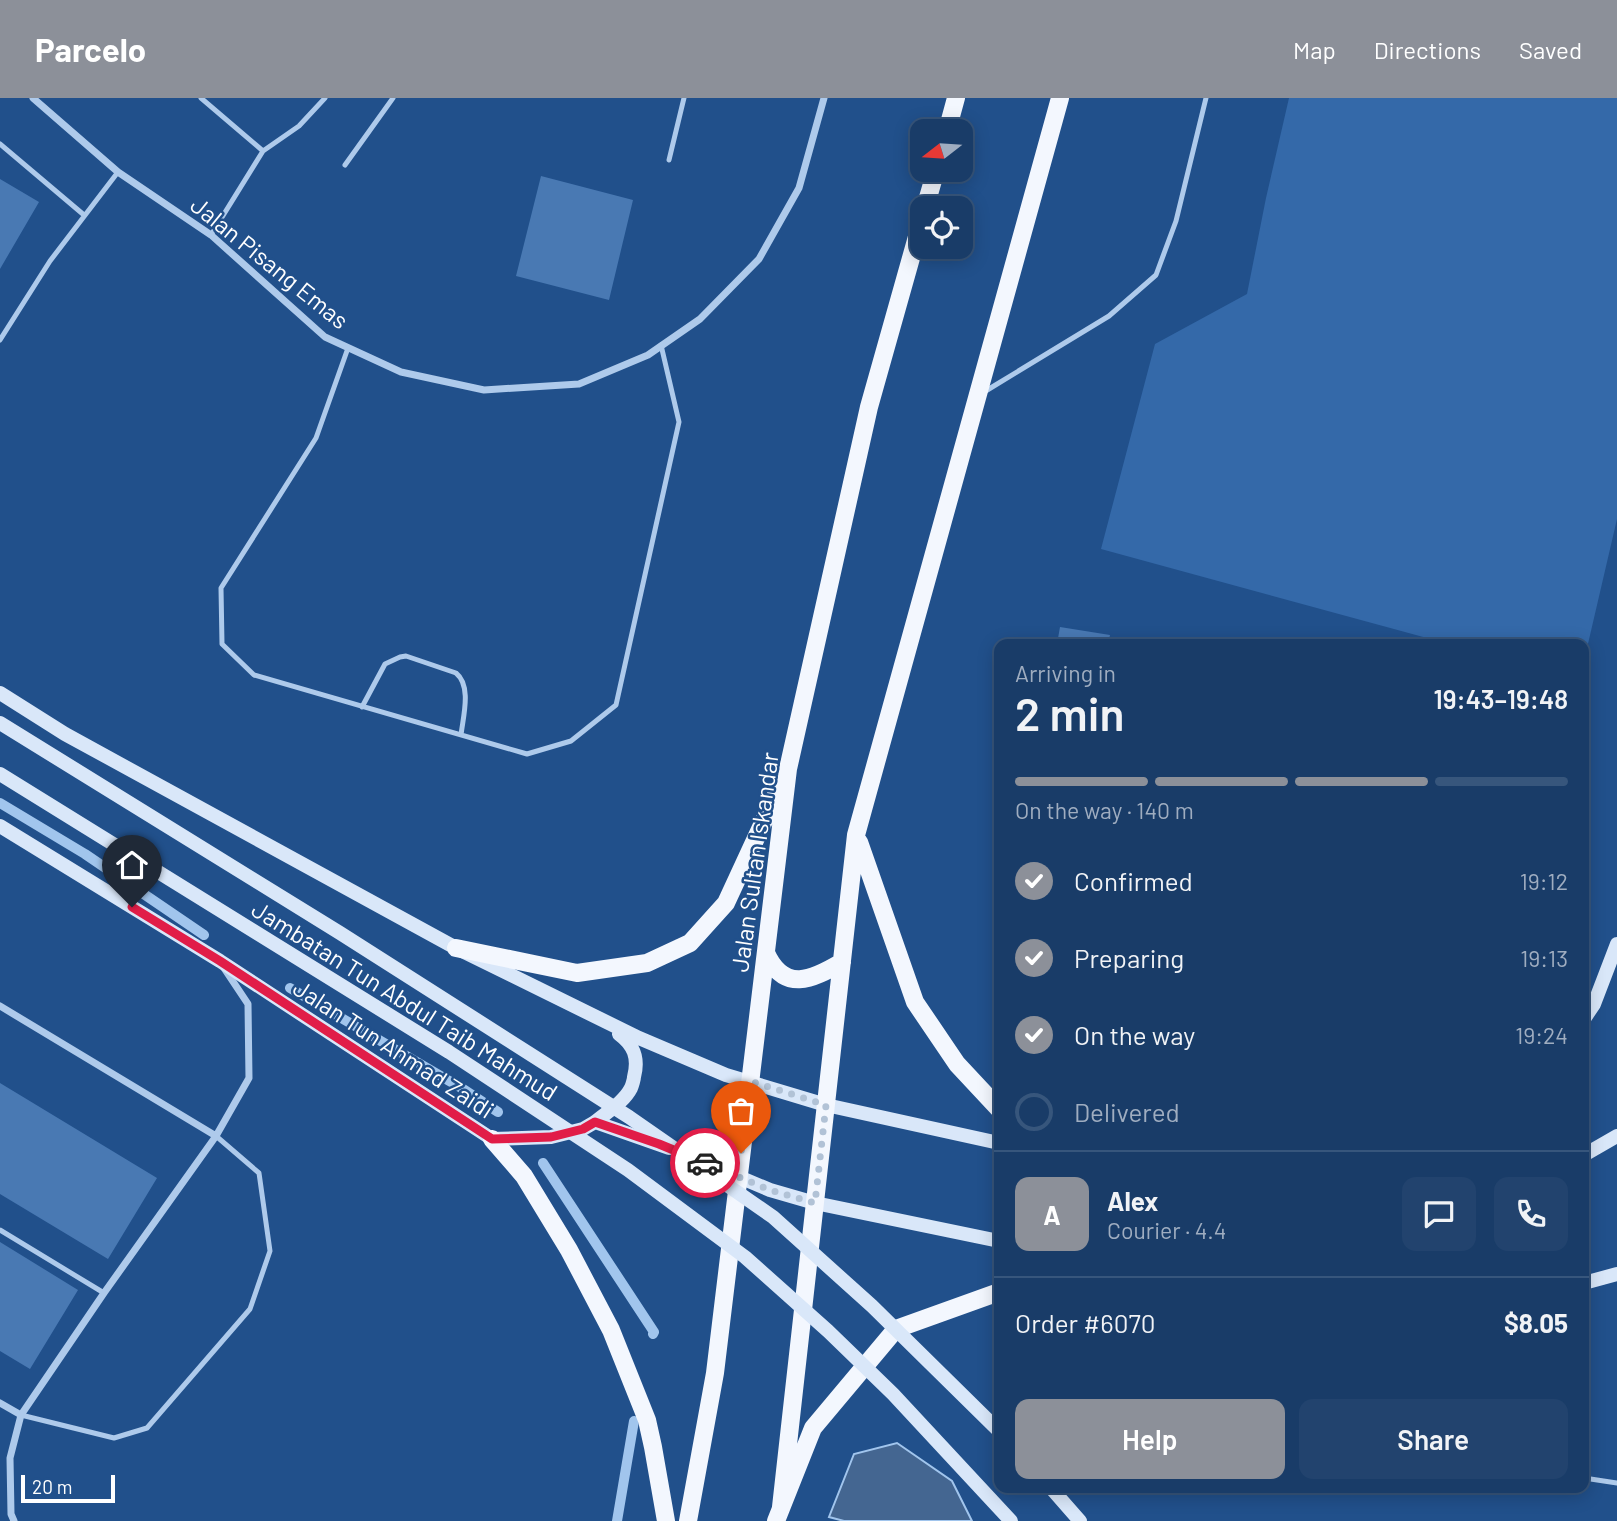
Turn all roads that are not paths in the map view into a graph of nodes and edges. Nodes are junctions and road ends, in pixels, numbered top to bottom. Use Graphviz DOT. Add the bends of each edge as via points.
graph roads {
  1 [pos="33,98"];
  2 [pos="201,98"];
  3 [pos="325,98"];
  4 [pos="393,98"];
  5 [pos="684,98"];
  6 [pos="824,98"];
  7 [pos="956,98"];
  8 [pos="1060,98"];
  9 [pos="1206,98"];
  10 [pos="950,119"];
  11 [pos="0,144"];
  12 [pos="263,151"];
  13 [pos="668,160"];
  14 [pos="345,165"];
  15 [pos="118,172"];
  16 [pos="84,215"];
  17 [pos="211,236"];
  18 [pos="911,259"];
  19 [pos="0,341"];
  20 [pos="661,345"];
  21 [pos="348,348"];
  22 [pos="978,396"];
  23 [pos="0,693"];
  24 [pos="362,707"];
  25 [pos="0,723"];
  26 [pos="461,735"];
  27 [pos="788,769"];
  28 [pos="0,774"];
  29 [pos="0,826"];
  30 [pos="856,835"];
  31 [pos="1617,944"];
  32 [pos="456,948"];
  33 [pos="766,953"];
  34 [pos="220,961"];
  35 [pos="842,962"];
  36 [pos="0,1006"];
  37 [pos="1589,1012"];
  38 [pos="604,1022"];
  39 [pos="750,1081"];
  40 [pos="994,1104"];
  41 [pos="826,1105"];
  42 [pos="595,1122"];
  43 [pos="216,1136"];
  44 [pos="1617,1136"];
  45 [pos="492,1139"];
  46 [pos="994,1142"];
  47 [pos="1589,1152"];
  48 [pos="738,1177"];
  49 [pos="815,1203"];
  50 [pos="0,1230"];
  51 [pos="994,1240"];
  52 [pos="1617,1274"];
  53 [pos="1589,1282"];
  54 [pos="104,1293"];
  55 [pos="994,1294"];
  56 [pos="0,1402"];
  57 [pos="21,1415"];
  58 [pos="994,1426"];
  59 [pos="1589,1479"];
  60 [pos="1617,1483"];
  61 [pos="1055,1493"];
  62 [pos="779,1514"];
  63 [pos="14,1521"];
  64 [pos="666,1521"];
  65 [pos="688,1521"];
  66 [pos="1011,1521"];
  67 [pos="1080,1521"];
  1 -- 15 [label="street, Jalan Pisang Emas"];
  2 -- 12 [label="lane"];
  3 -- 12 [label="lane" via="299,125"];
  4 -- 14 [label="lane"];
  5 -- 13 [label="lane"];
  6 -- 20 [label="street, Jalan Pisang Emas" via="799,188 759,258 700,319"];
  7 -- 10 [label="main road"];
  8 -- 22 [label="main road"];
  9 -- 22 [label="lane" via="1177,222 1156,275 1109,316"];
  11 -- 16 [label="lane"];
  12 -- 17 [label="lane"];
  15 -- 16 [label="lane"];
  15 -- 17 [label="street, Jalan Pisang Emas"];
  16 -- 19 [label="lane"];
  17 -- 21 [label="street, Jalan Pisang Emas" via="325,337"];
  18 -- 27 [label="main road, Jalan Sultan Iskandar" via="869,407"];
  20 -- 21 [label="street, Jalan Pisang Emas" via="579,384 484,390 401,372"];
  20 -- 26 [label="lane" via="679,422 616,705 571,741 527,754"];
  21 -- 24 [label="lane" via="316,438 221,588 222,644 254,676"];
  22 -- 30 [label="main road"];
  23 -- 32 [label="main road" via="65,734"];
  24 -- 26 [label="lane"];
  24 -- 26 [label="lane" via="385,664 406,656 460,676 465,693"];
  25 -- 58 [label="main road, Jambatan Tun Abdul Taib Mahmud, bridge" via="629,1117 773,1217 873,1306"];
  27 -- 32 [label="main road" via="726,903 690,943 647,963 577,973"];
  27 -- 33 [label="main road, Jalan Sultan Iskandar"];
  28 -- 66 [label="main road, Jambatan Tun Abdul Taib Mahmud, bridge" via="449,1052 639,1178 746,1257 893,1394"];
  29 -- 34 [label="main road, Jalan Tun Ahmad Zaidi"];
  30 -- 35 [label="main road"];
  30 -- 40 [label="main road" via="915,1002 957,1064"];
  31 -- 37 [label="main road"];
  32 -- 38 [label="main road"];
  33 -- 35 [label="main road" via="780,973 799,981"];
  33 -- 39 [label="main road, Jalan Sultan Iskandar"];
  34 -- 43 [label="street" via="248,1004 249,1078"];
  34 -- 45 [label="main road, Jalan Tun Ahmad Zaidi"];
  35 -- 41 [label="main road"];
  36 -- 43 [label="street"];
  38 -- 39 [label="main road"];
  38 -- 42 [label="main road, Jalan Tun Ahmad Zaidi" via="634,1048 637,1068 632,1087"];
  39 -- 41 [label="main road"];
  39 -- 48 [label="main road, Jalan Sultan Iskandar"];
  41 -- 46 [label="main road"];
  41 -- 49 [label="main road"];
  42 -- 45 [label="main road, Jalan Tun Ahmad Zaidi" via="551,1137"];
  42 -- 48 [label="main road"];
  43 -- 54 [label="street"];
  43 -- 57 [label="lane" via="259,1173 270,1251 250,1309 147,1428 114,1438"];
  44 -- 47 [label="main road"];
  45 -- 64 [label="main road" via="524,1176 611,1330 646,1420"];
  48 -- 49 [label="main road"];
  48 -- 65 [label="main road, Jalan Sultan Iskandar" via="715,1373"];
  49 -- 51 [label="main road"];
  49 -- 62 [label="main road"];
  50 -- 54 [label="lane"];
  52 -- 53 [label="main road"];
  54 -- 57 [label="street"];
  55 -- 62 [label="main road" via="896,1329 813,1428"];
  56 -- 57 [label="street"];
  57 -- 63 [label="street" via="9,1458"];
  59 -- 60 [label="lane"];
  61 -- 67 [label="main road"];
}
